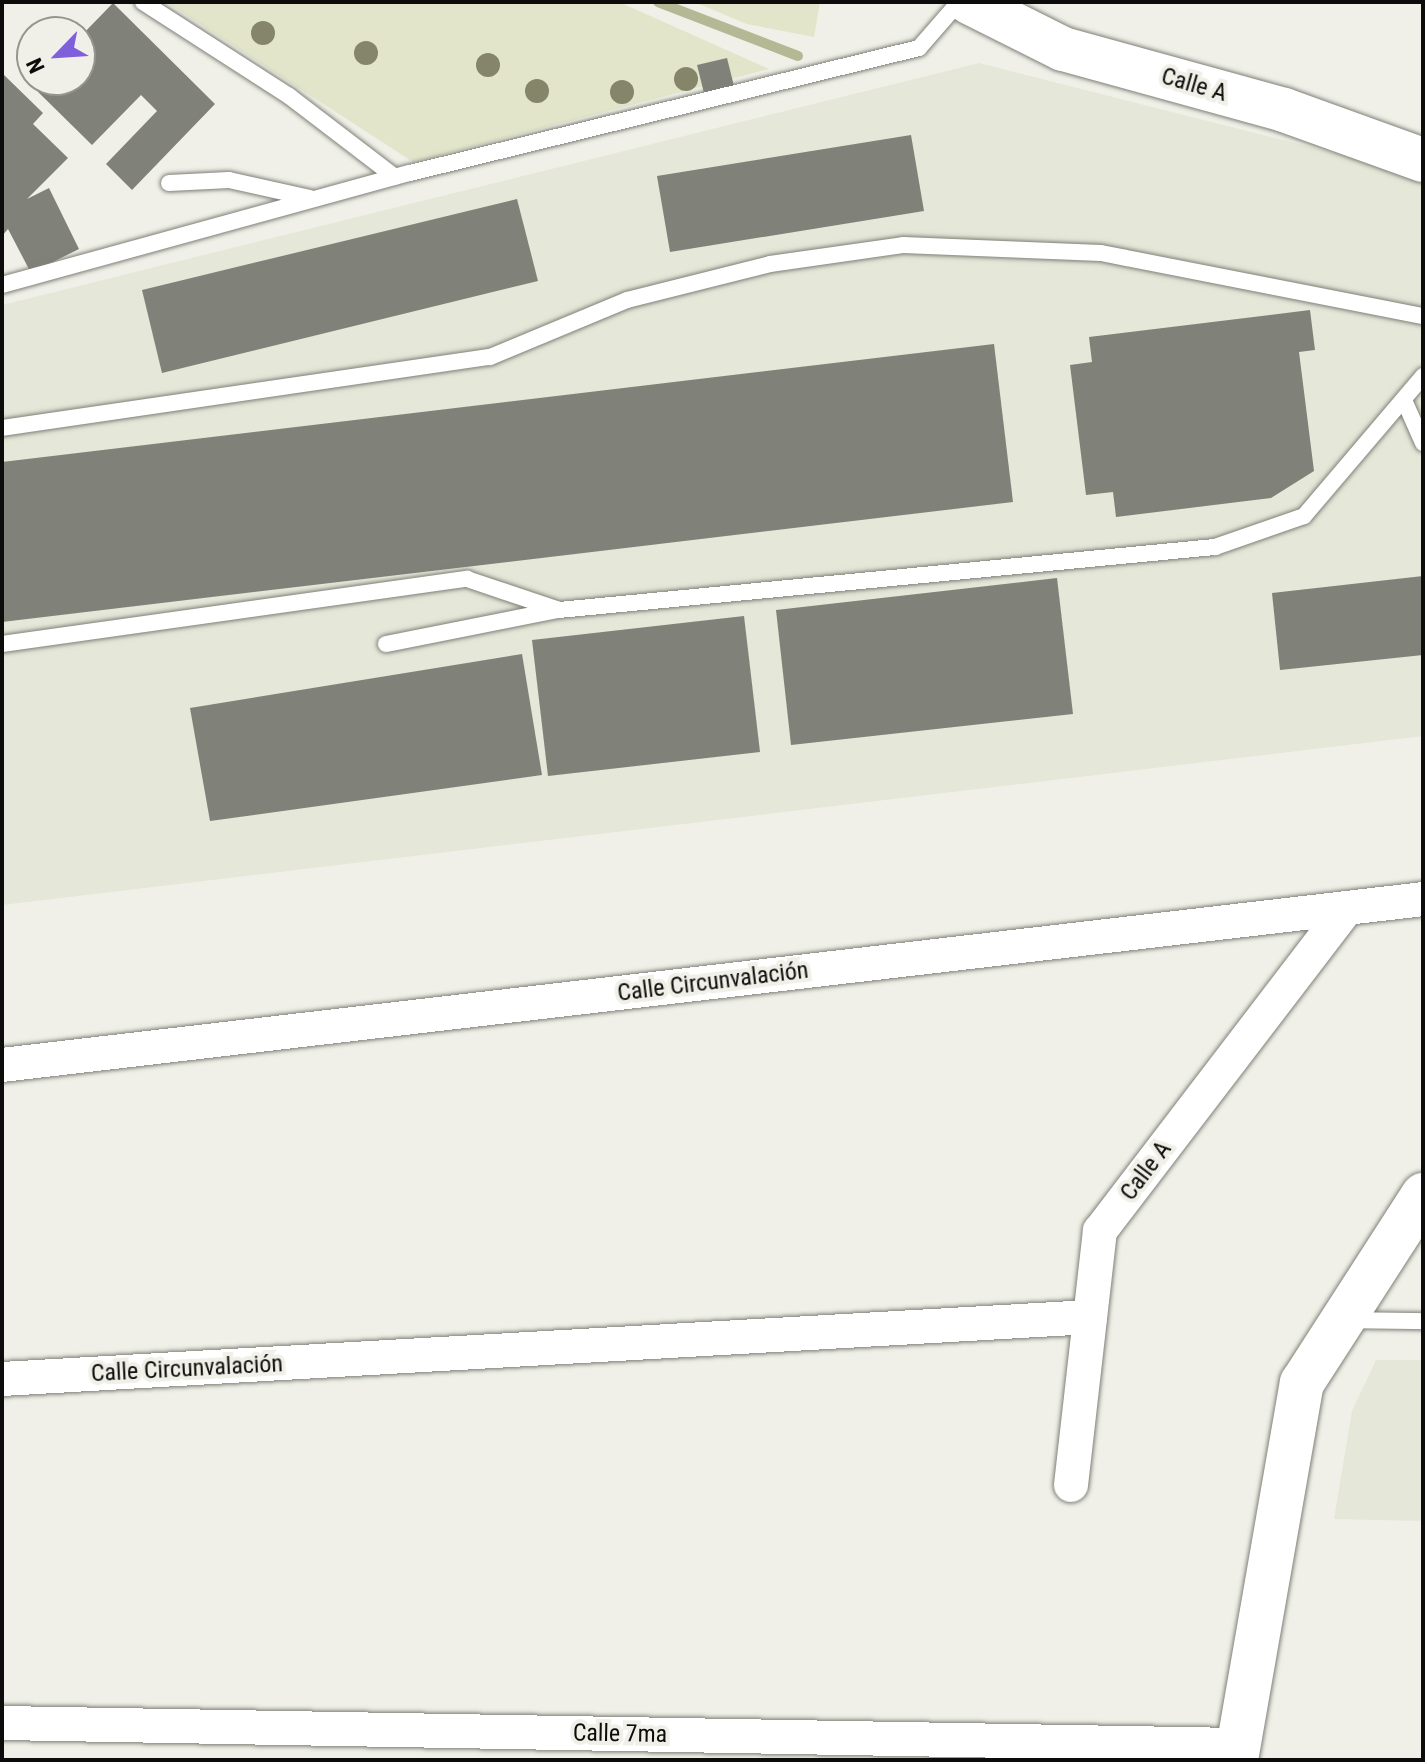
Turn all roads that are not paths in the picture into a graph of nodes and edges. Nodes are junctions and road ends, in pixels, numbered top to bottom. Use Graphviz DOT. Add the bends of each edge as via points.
graph roads {
  1 [pos="143,2"];
  2 [pos="959,2"];
  3 [pos="969,2"];
  4 [pos="1423,160"];
  5 [pos="395,177"];
  6 [pos="169,183"];
  7 [pos="316,199"];
  8 [pos="2,285"];
  9 [pos="1423,316"];
  10 [pos="1423,376"];
  11 [pos="1404,400"];
  12 [pos="2,428"];
  13 [pos="1423,443"];
  14 [pos="559,610"];
  15 [pos="2,644"];
  16 [pos="386,644"];
  17 [pos="1423,899"];
  18 [pos="1346,909"];
  19 [pos="2,1065"];
  20 [pos="1423,1195"];
  21 [pos="1090,1317"];
  22 [pos="1338,1319"];
  23 [pos="1423,1321"];
  24 [pos="2,1379"];
  25 [pos="1071,1485"];
  26 [pos="2,1723"];
  27 [pos="1236,1753"];
  1 -- 5 [label="lane" via="289,96"];
  2 -- 5 [label="lane" via="919,48"];
  3 -- 4 [label="street, Calle A" via="1063,49 1284,110"];
  5 -- 7 [label="lane"];
  6 -- 7 [label="lane" via="229,180"];
  7 -- 8 [label="lane"];
  9 -- 12 [label="lane" via="1101,253 903,245 770,264 627,300 490,357"];
  10 -- 11 [label="lane"];
  11 -- 13 [label="lane"];
  11 -- 14 [label="lane" via="1304,516 1215,547"];
  14 -- 15 [label="lane" via="467,579"];
  14 -- 16 [label="lane"];
  17 -- 18 [label="street, Calle Circunvalación"];
  18 -- 19 [label="street, Calle Circunvalación"];
  18 -- 21 [label="street, Calle A" via="1100,1231"];
  20 -- 22 [label="street"];
  21 -- 24 [label="street, Calle Circunvalación"];
  21 -- 25 [label="street, Calle A"];
  22 -- 23 [label="lane"];
  22 -- 27 [label="street" via="1302,1383"];
  26 -- 27 [label="street, Calle 7ma"];
}
